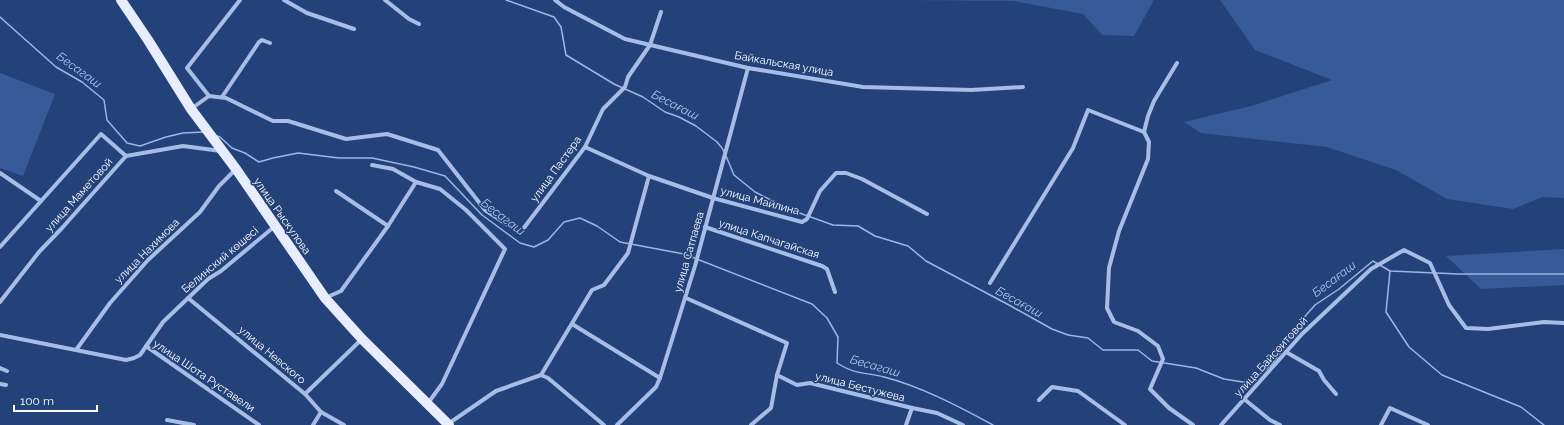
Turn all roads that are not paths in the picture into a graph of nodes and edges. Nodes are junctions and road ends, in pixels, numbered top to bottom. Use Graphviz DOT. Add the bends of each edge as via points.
graph roads {
  1 [pos="120,0"];
  2 [pos="284,0"];
  3 [pos="385,0"];
  4 [pos="555,0"];
  5 [pos="238,1"];
  6 [pos="661,12"];
  7 [pos="419,24"];
  8 [pos="354,29"];
  9 [pos="270,43"];
  10 [pos="650,45"];
  11 [pos="1177,63"];
  12 [pos="748,68"];
  13 [pos="1023,87"];
  14 [pos="209,96"];
  15 [pos="222,97"];
  16 [pos="191,109"];
  17 [pos="1144,132"];
  18 [pos="585,147"];
  19 [pos="222,151"];
  20 [pos="126,156"];
  21 [pos="372,165"];
  22 [pos="236,170"];
  23 [pos="0,173"];
  24 [pos="649,176"];
  25 [pos="416,182"];
  26 [pos="336,192"];
  27 [pos="713,198"];
  28 [pos="41,201"];
  29 [pos="927,214"];
  30 [pos="275,226"];
  31 [pos="388,226"];
  32 [pos="705,227"];
  33 [pos="0,247"];
  34 [pos="990,283"];
  35 [pos="835,292"];
  36 [pos="188,298"];
  37 [pos="325,298"];
  38 [pos="686,298"];
  39 [pos="0,302"];
  40 [pos="1564,323"];
  41 [pos="572,324"];
  42 [pos="0,335"];
  43 [pos="362,340"];
  44 [pos="146,346"];
  45 [pos="76,350"];
  46 [pos="1286,352"];
  47 [pos="0,368"];
  48 [pos="7,371"];
  49 [pos="541,375"];
  50 [pos="777,375"];
  51 [pos="660,378"];
  52 [pos="0,384"];
  53 [pos="6,385"];
  54 [pos="305,394"];
  55 [pos="1336,394"];
  56 [pos="1244,399"];
  57 [pos="1039,400"];
  58 [pos="427,404"];
  59 [pos="912,408"];
  60 [pos="321,412"];
  61 [pos="167,420"];
  62 [pos="194,425"];
  63 [pos="259,425"];
  64 [pos="313,425"];
  65 [pos="344,425"];
  66 [pos="449,425"];
  67 [pos="604,425"];
  68 [pos="617,425"];
  69 [pos="751,425"];
  70 [pos="906,425"];
  71 [pos="963,425"];
  72 [pos="1125,425"];
  73 [pos="1193,425"];
  74 [pos="1221,425"];
  75 [pos="1280,425"];
  76 [pos="1381,425"];
  77 [pos="1427,425"];
  1 -- 16 [label="main road, улица Рыскулова"];
  2 -- 8 [label="street" via="306,13"];
  3 -- 7 [label="street"];
  4 -- 10 [label="street, Байкальская улица" via="625,39"];
  5 -- 14 [label="street" via="187,68"];
  6 -- 10 [label="street, улица Пастера"];
  9 -- 15 [label="street" via="262,40 259,42"];
  10 -- 12 [label="street, Байкальская улица"];
  10 -- 18 [label="street, улица Пастера" via="628,77 625,87 603,108"];
  11 -- 17 [label="street" via="1154,101"];
  12 -- 13 [label="street, Байкальская улица" via="863,87 971,90"];
  12 -- 27 [label="street, улица Сатпаева"];
  14 -- 15 [label="street"];
  14 -- 16 [label="street"];
  15 -- 18 [label="street, улица Пастера" via="273,121 288,121 346,139 387,134 438,150 485,210 520,233"];
  16 -- 19 [label="main road, улица Рыскулова"];
  17 -- 34 [label="street" via="1088,110 1073,148"];
  17 -- 73 [label="street" via="1148,142 1148,159 1119,231 1109,268 1107,308 1114,322 1138,331 1158,346 1162,358 1150,389 1169,408"];
  18 -- 24 [label="street, улица Майлина"];
  19 -- 20 [label="street, улица Маметовой" via="183,146"];
  19 -- 22 [label="main road, улица Рыскулова"];
  20 -- 28 [label="street" via="101,134"];
  20 -- 39 [label="street, улица Маметовой" via="39,252"];
  21 -- 25 [label="street" via="393,168"];
  22 -- 30 [label="main road, улица Рыскулова"];
  22 -- 45 [label="street, улица Нахимова" via="219,186 200,212 130,280"];
  23 -- 28 [label="street"];
  24 -- 27 [label="street, улица Майлина"];
  24 -- 41 [label="street" via="628,253 604,285 592,290"];
  25 -- 31 [label="street"];
  25 -- 58 [label="street" via="440,189 505,248 442,384"];
  26 -- 31 [label="street"];
  27 -- 29 [label="street, улица Майлина" via="802,222 807,219 820,191 836,173 846,173"];
  27 -- 32 [label="street, улица Сатпаева"];
  28 -- 33 [label="street"];
  30 -- 36 [label="street, Белинский көшесi"];
  30 -- 37 [label="main road, улица Рыскулова"];
  31 -- 37 [label="street" via="341,291"];
  32 -- 35 [label="street, улица Капчагайская" via="822,266 827,269"];
  32 -- 38 [label="street, улица Сатпаева"];
  36 -- 44 [label="street, Белинский көшесi" via="163,322"];
  36 -- 54 [label="street, улица Невского"];
  37 -- 43 [label="main road, улица Рыскулова"];
  38 -- 50 [label="street" via="787,343"];
  38 -- 51 [label="street, улица Сатпаева"];
  40 -- 46 [label="street, улица Байсеитовой" via="1544,322 1488,329 1466,328 1449,305 1430,263 1404,250 1371,268"];
  41 -- 49 [label="street"];
  41 -- 51 [label="street"];
  42 -- 45 [label="street, улица Шота Руставели"];
  43 -- 54 [label="street"];
  43 -- 58 [label="main road, улица Рыскулова"];
  44 -- 45 [label="street, улица Шота Руставели" via="140,354 126,360"];
  44 -- 63 [label="street, улица Шота Руставели"];
  46 -- 55 [label="street" via="1319,371"];
  46 -- 56 [label="street, улица Байсеитовой"];
  47 -- 48 [label="street"];
  49 -- 66 [label="street" via="496,391"];
  49 -- 67 [label="street" via="548,378"];
  50 -- 59 [label="street, улица Бестужева" via="797,385 810,383"];
  50 -- 69 [label="street" via="771,408"];
  51 -- 68 [label="street, улица Сатпаева" via="656,387"];
  52 -- 53 [label="street"];
  54 -- 60 [label="street, улица Невского"];
  56 -- 74 [label="street, улица Байсеитовой"];
  56 -- 75 [label="street"];
  57 -- 72 [label="street" via="1052,386 1078,391"];
  58 -- 66 [label="main road, улица Рыскулова"];
  59 -- 70 [label="street"];
  59 -- 71 [label="street, улица Бестужева" via="938,413"];
  60 -- 64 [label="street"];
  60 -- 65 [label="street, улица Невского"];
  61 -- 62 [label="street"];
  76 -- 77 [label="street" via="1390,408"];
}
